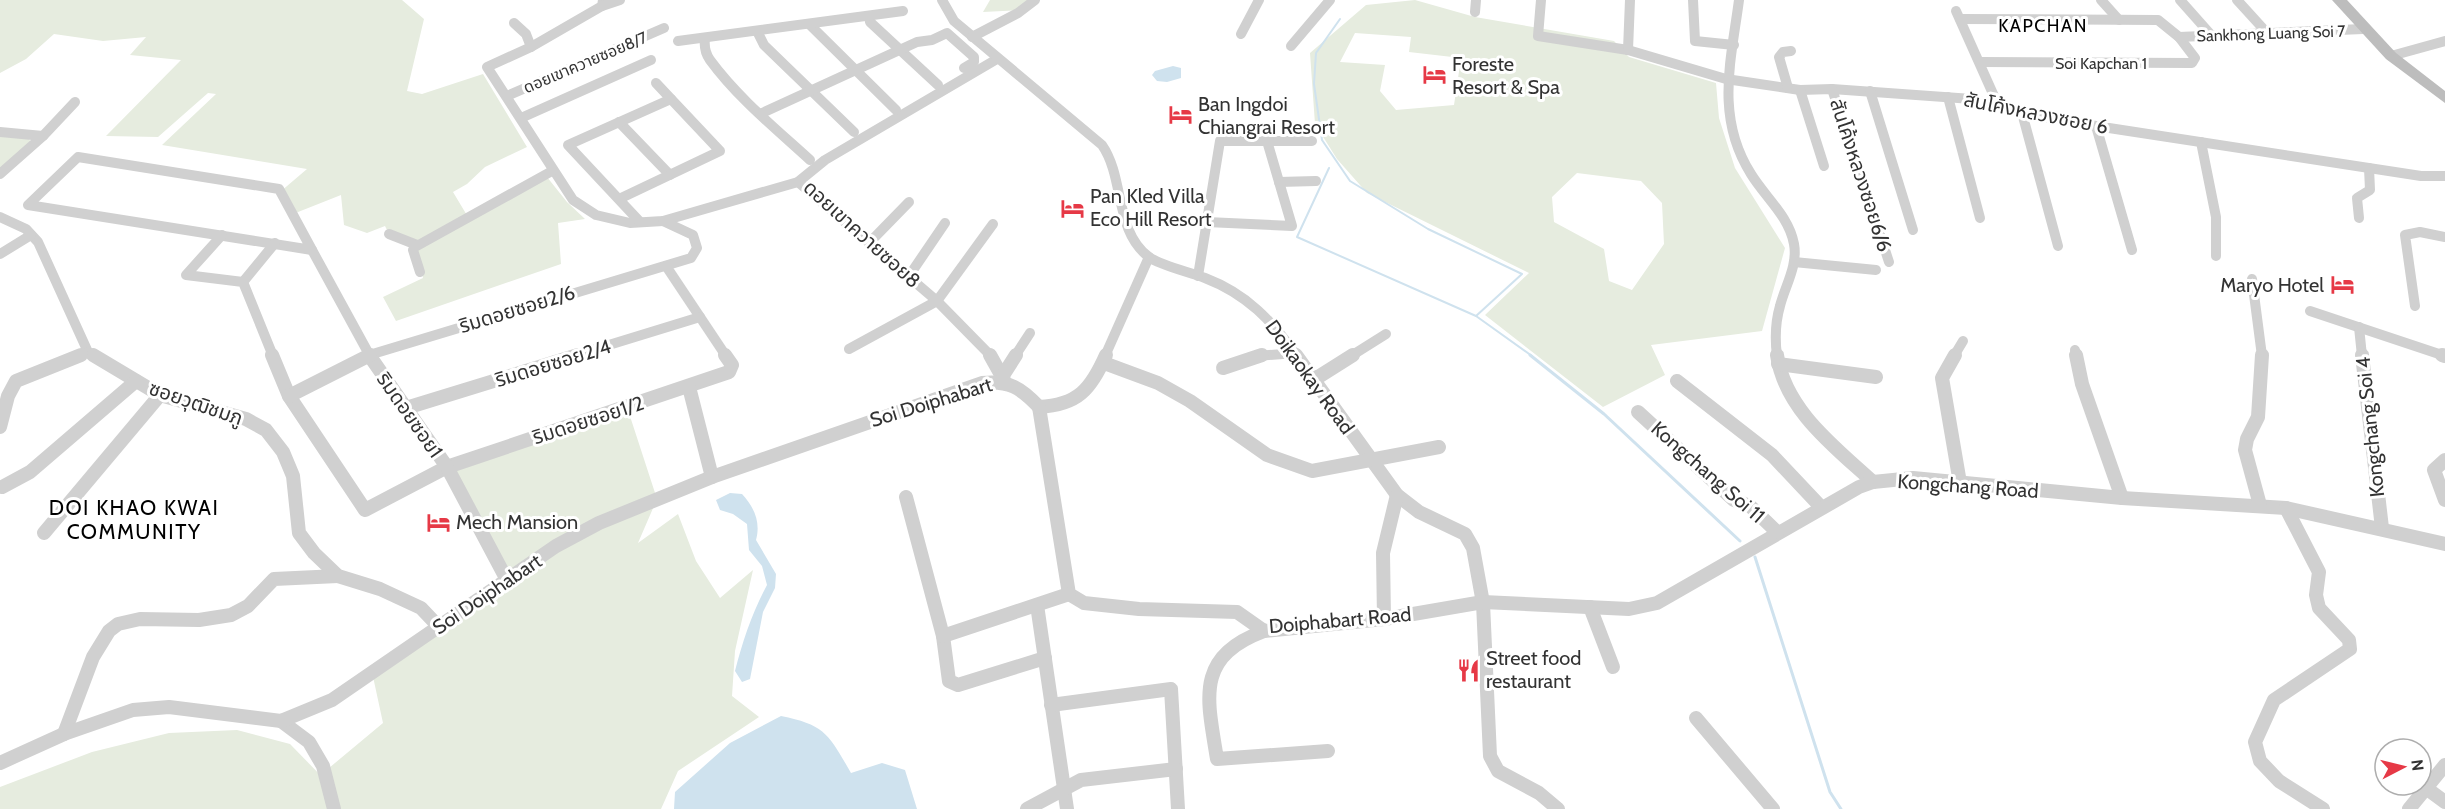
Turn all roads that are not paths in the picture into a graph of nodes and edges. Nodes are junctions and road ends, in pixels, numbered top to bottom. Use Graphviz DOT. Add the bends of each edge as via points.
graph roads {
  1 [pos="620,0"];
  2 [pos="942,0"];
  3 [pos="1035,0"];
  4 [pos="1258,0"];
  5 [pos="1330,0"];
  6 [pos="1476,0"];
  7 [pos="1541,0"];
  8 [pos="1630,0"];
  9 [pos="1693,0"];
  10 [pos="1739,0"];
  11 [pos="2101,0"];
  12 [pos="2180,0"];
  13 [pos="2237,0"];
  14 [pos="2339,0"];
  15 [pos="603,3"];
  16 [pos="903,11"];
  17 [pos="1474,12"];
  18 [pos="869,16"];
  19 [pos="2119,20"];
  20 [pos="954,21"];
  21 [pos="514,24"];
  22 [pos="809,24"];
  23 [pos="664,28"];
  24 [pos="2363,29"];
  25 [pos="757,31"];
  26 [pos="1241,34"];
  27 [pos="2268,34"];
  28 [pos="2212,36"];
  29 [pos="972,37"];
  30 [pos="705,38"];
  31 [pos="2179,38"];
  32 [pos="2445,40"];
  33 [pos="678,41"];
  34 [pos="917,42"];
  35 [pos="1734,45"];
  36 [pos="1292,46"];
  37 [pos="531,47"];
  38 [pos="899,50"];
  39 [pos="1628,50"];
  40 [pos="1791,51"];
  41 [pos="2391,56"];
  42 [pos="997,59"];
  43 [pos="651,60"];
  44 [pos="1980,62"];
  45 [pos="964,68"];
  46 [pos="856,69"];
  47 [pos="1726,79"];
  48 [pos="656,83"];
  49 [pos="938,85"];
  50 [pos="1788,88"];
  51 [pos="1832,89"];
  52 [pos="1800,90"];
  53 [pos="810,91"];
  54 [pos="1870,91"];
  55 [pos="507,96"];
  56 [pos="1948,97"];
  57 [pos="2445,98"];
  58 [pos="671,99"];
  59 [pos="75,102"];
  60 [pos="1998,105"];
  61 [pos="896,110"];
  62 [pos="2022,113"];
  63 [pos="760,114"];
  64 [pos="521,118"];
  65 [pos="619,123"];
  66 [pos="2096,126"];
  67 [pos="0,132"];
  68 [pos="854,132"];
  69 [pos="43,136"];
  70 [pos="1268,141"];
  71 [pos="1312,141"];
  72 [pos="2201,142"];
  73 [pos="810,160"];
  74 [pos="1824,166"];
  75 [pos="2369,168"];
  76 [pos="552,171"];
  77 [pos="0,174"];
  78 [pos="670,176"];
  79 [pos="2445,176"];
  80 [pos="1316,181"];
  81 [pos="798,182"];
  82 [pos="1279,182"];
  83 [pos="619,199"];
  84 [pos="909,202"];
  85 [pos="0,217"];
  86 [pos="1980,218"];
  87 [pos="2359,218"];
  88 [pos="663,221"];
  89 [pos="640,222"];
  90 [pos="1207,222"];
  91 [pos="945,223"];
  92 [pos="993,224"];
  93 [pos="1913,230"];
  94 [pos="389,234"];
  95 [pos="32,235"];
  96 [pos="222,235"];
  97 [pos="2445,237"];
  98 [pos="870,242"];
  99 [pos="275,243"];
  100 [pos="417,245"];
  101 [pos="2058,246"];
  102 [pos="313,250"];
  103 [pos="2132,250"];
  104 [pos="0,254"];
  105 [pos="2216,256"];
  106 [pos="1149,257"];
  107 [pos="1794,262"];
  108 [pos="1889,262"];
  109 [pos="666,266"];
  110 [pos="1876,270"];
  111 [pos="420,272"];
  112 [pos="909,276"];
  113 [pos="1198,276"];
  114 [pos="2252,279"];
  115 [pos="243,282"];
  116 [pos="937,301"];
  117 [pos="2415,306"];
  118 [pos="2310,311"];
  119 [pos="700,318"];
  120 [pos="2359,327"];
  121 [pos="1030,333"];
  122 [pos="1386,334"];
  123 [pos="1963,341"];
  124 [pos="849,350"];
  125 [pos="2075,350"];
  126 [pos="88,352"];
  127 [pos="1296,353"];
  128 [pos="369,355"];
  129 [pos="2445,356"];
  130 [pos="1104,363"];
  131 [pos="1778,364"];
  132 [pos="1223,368"];
  133 [pos="1876,377"];
  134 [pos="1003,379"];
  135 [pos="1315,379"];
  136 [pos="136,381"];
  137 [pos="1677,381"];
  138 [pos="689,387"];
  139 [pos="160,395"];
  140 [pos="289,396"];
  141 [pos="1039,407"];
  142 [pos="406,408"];
  143 [pos="1638,412"];
  144 [pos="0,427"];
  145 [pos="1439,447"];
  146 [pos="2445,460"];
  147 [pos="1372,462"];
  148 [pos="447,467"];
  149 [pos="712,477"];
  150 [pos="1873,482"];
  151 [pos="1960,483"];
  152 [pos="2,487"];
  153 [pos="1397,495"];
  154 [pos="906,496"];
  155 [pos="2122,498"];
  156 [pos="2445,500"];
  157 [pos="2260,506"];
  158 [pos="1821,507"];
  159 [pos="2286,508"];
  160 [pos="2382,528"];
  161 [pos="1777,532"];
  162 [pos="44,533"];
  163 [pos="2445,543"];
  164 [pos="338,576"];
  165 [pos="507,580"];
  166 [pos="1069,594"];
  167 [pos="1483,602"];
  168 [pos="1037,605"];
  169 [pos="1590,607"];
  170 [pos="1383,619"];
  171 [pos="439,627"];
  172 [pos="1264,631"];
  173 [pos="943,636"];
  174 [pos="1045,658"];
  175 [pos="1613,667"];
  176 [pos="1051,705"];
  177 [pos="1696,718"];
  178 [pos="281,721"];
  179 [pos="64,734"];
  180 [pos="1328,751"];
  181 [pos="4,758"];
  182 [pos="2445,765"];
  183 [pos="1176,769"];
  184 [pos="2433,780"];
  185 [pos="1063,788"];
  186 [pos="2419,797"];
  187 [pos="334,809"];
  188 [pos="1027,809"];
  189 [pos="1067,809"];
  190 [pos="1178,809"];
  191 [pos="1558,809"];
  192 [pos="1773,809"];
  193 [pos="2323,809"];
  194 [pos="2409,809"];
  1 -- 15 [label="street"];
  2 -- 20 [label="street"];
  3 -- 29 [label="street"];
  4 -- 26 [label="street"];
  5 -- 36 [label="street"];
  6 -- 17 [label="street"];
  7 -- 39 [label="street, สันโค้งหลวงซอย 6" via="1538,36"];
  8 -- 39 [label="street"];
  9 -- 35 [label="street" via="1695,41"];
  10 -- 35 [label="street"];
  11 -- 19 [label="street"];
  12 -- 28 [label="street"];
  13 -- 27 [label="street"];
  14 -- 24 [label="street"];
  15 -- 37 [label="street"];
  16 -- 18 [label="street"];
  18 -- 22 [label="street"];
  18 -- 38 [label="street" via="870,22"];
  19 -- 31 [label="street" via="2158,20"];
  19 -- 44 [label="street" via="1958,15"];
  20 -- 29 [label="street"];
  20 -- 34 [label="street"];
  21 -- 37 [label="street" via="526,34"];
  22 -- 25 [label="street"];
  22 -- 46 [label="street"];
  23 -- 55 [label="street, ดอยเขาควายซอย8/7"];
  24 -- 27 [label="street, Sankhong Luang Soi 7"];
  24 -- 41 [label="street"];
  25 -- 30 [label="street"];
  25 -- 53 [label="street" via="764,45"];
  27 -- 28 [label="street, Sankhong Luang Soi 7"];
  28 -- 31 [label="street, Sankhong Luang Soi 7"];
  29 -- 42 [label="street"];
  30 -- 33 [label="street"];
  30 -- 63 [label="street" via="709,59"];
  31 -- 44 [label="street, Soi Kapchan 1" via="2195,58 2192,63"];
  32 -- 41 [label="street"];
  34 -- 38 [label="street"];
  34 -- 45 [label="street" via="947,33 974,57 974,62"];
  35 -- 47 [label="street"];
  37 -- 55 [label="street" via="487,67"];
  38 -- 46 [label="street"];
  38 -- 49 [label="street"];
  39 -- 47 [label="street, สันโค้งหลวงซอย 6"];
  40 -- 50 [label="street" via="1779,57"];
  41 -- 57 [label="street"];
  42 -- 81 [label="street, ดอยเขาควายซอย8" via="825,160"];
  42 -- 106 [label="street" via="1102,145 1111,158 1129,232"];
  43 -- 64 [label="street"];
  44 -- 60 [label="street"];
  46 -- 53 [label="street"];
  46 -- 61 [label="street"];
  47 -- 50 [label="street, สันโค้งหลวงซอย 6"];
  47 -- 107 [label="street" via="1730,115 1745,165 1788,229 1794,243"];
  48 -- 58 [label="street"];
  50 -- 52 [label="street, สันโค้งหลวงซอย 6"];
  51 -- 52 [label="street, สันโค้งหลวงซอย 6"];
  51 -- 54 [label="street, สันโค้งหลวงซอย 6"];
  51 -- 108 [label="street, สันโค้งหลวงซอย6/6"];
  52 -- 74 [label="street"];
  53 -- 63 [label="street"];
  53 -- 68 [label="street"];
  54 -- 56 [label="street, สันโค้งหลวงซอย 6"];
  54 -- 93 [label="street"];
  55 -- 64 [label="street"];
  56 -- 60 [label="street, สันโค้งหลวงซอย 6"];
  56 -- 86 [label="street"];
  58 -- 65 [label="street"];
  58 -- 78 [label="street" via="720,151"];
  59 -- 69 [label="street"];
  60 -- 62 [label="street, สันโค้งหลวงซอย 6"];
  62 -- 66 [label="street, สันโค้งหลวงซอย 6"];
  62 -- 101 [label="street"];
  63 -- 73 [label="street"];
  64 -- 76 [label="street"];
  65 -- 78 [label="street"];
  65 -- 83 [label="street" via="568,145"];
  66 -- 72 [label="street, สันโค้งหลวงซอย 6"];
  66 -- 103 [label="street"];
  67 -- 69 [label="street"];
  69 -- 77 [label="street"];
  70 -- 71 [label="street"];
  70 -- 82 [label="street"];
  70 -- 90 [label="street" via="1220,141"];
  72 -- 75 [label="street, สันโค้งหลวงซอย 6"];
  72 -- 105 [label="street" via="2216,218"];
  75 -- 79 [label="street, สันโค้งหลวงซอย 6"];
  75 -- 87 [label="street" via="2370,190 2356,198"];
  76 -- 89 [label="street" via="573,200 596,215"];
  76 -- 100 [label="street"];
  78 -- 83 [label="street"];
  80 -- 82 [label="street"];
  81 -- 88 [label="street"];
  81 -- 98 [label="street, ดอยเขาควายซอย8"];
  82 -- 90 [label="street" via="1292,226"];
  83 -- 89 [label="street"];
  84 -- 98 [label="street"];
  85 -- 95 [label="street"];
  88 -- 89 [label="street"];
  88 -- 109 [label="street, ริมดอยซอย2/6" via="693,236 697,248 691,258"];
  90 -- 113 [label="street"];
  91 -- 112 [label="street"];
  92 -- 116 [label="street"];
  94 -- 100 [label="street"];
  95 -- 104 [label="street"];
  95 -- 126 [label="street"];
  96 -- 99 [label="street"];
  96 -- 102 [label="street, ริมดอยซอย1" via="28,205 78,157 279,189"];
  96 -- 115 [label="street" via="186,275"];
  97 -- 117 [label="street" via="2420,232 2405,235"];
  98 -- 112 [label="street, ดอยเขาควายซอย8"];
  99 -- 102 [label="street"];
  99 -- 115 [label="street"];
  100 -- 111 [label="street" via="413,250"];
  102 -- 128 [label="street, ริมดอยซอย1"];
  106 -- 113 [label="street, Doikaokay Road"];
  106 -- 130 [label="street"];
  107 -- 110 [label="street"];
  107 -- 131 [label="street" via="1774,331"];
  109 -- 119 [label="street"];
  109 -- 128 [label="street, ริมดอยซอย2/6"];
  112 -- 116 [label="street, ดอยเขาควายซอย8"];
  113 -- 127 [label="street, Doikaokay Road" via="1245,299 1273,323"];
  114 -- 157 [label="street" via="2260,323 2262,390 2258,420 2246,442 2246,456"];
  115 -- 140 [label="street"];
  116 -- 124 [label="street"];
  116 -- 134 [label="street, ดอยเขาควายซอย8" via="988,351"];
  118 -- 120 [label="street"];
  119 -- 138 [label="street, ริมดอยซอย1/2" via="732,365 729,372"];
  119 -- 142 [label="street, ริมดอยซอย2/4"];
  120 -- 129 [label="street"];
  120 -- 160 [label="street, Kongchang Soi 4"];
  121 -- 134 [label="street"];
  122 -- 135 [label="street"];
  123 -- 151 [label="street" via="1942,378"];
  125 -- 155 [label="street" via="2082,384"];
  126 -- 136 [label="street, ซอยวุฒิชมภู"];
  126 -- 144 [label="street" via="16,381"];
  127 -- 132 [label="street" via="1264,354"];
  127 -- 135 [label="street, Doikaokay Road"];
  128 -- 140 [label="street, ริมดอยซอย2/6"];
  128 -- 142 [label="street, ริมดอยซอย1"];
  130 -- 141 [label="street" via="1085,394 1056,407"];
  130 -- 147 [label="street" via="1158,383 1190,401 1267,455 1312,471"];
  131 -- 133 [label="street"];
  131 -- 150 [label="street" via="1779,375 1801,413"];
  134 -- 141 [label="street, Soi Doiphabart" via="1019,386"];
  134 -- 149 [label="street, Soi Doiphabart" via="900,410"];
  135 -- 147 [label="street, Doikaokay Road"];
  136 -- 139 [label="street, ซอยวุฒิชมภู"];
  136 -- 152 [label="street" via="30,472"];
  137 -- 158 [label="street" via="1757,441 1799,480"];
  138 -- 148 [label="street, ริมดอยซอย1/2"];
  138 -- 149 [label="street"];
  139 -- 162 [label="street"];
  139 -- 164 [label="street, ซอยวุฒิชมภู" via="246,419 266,430 283,452 293,476 299,533"];
  140 -- 148 [label="street, ริมดอยซอย1/2" via="365,510"];
  141 -- 166 [label="street"];
  142 -- 148 [label="street, ริมดอยซอย1"];
  143 -- 161 [label="street, Kongchang Soi 11" via="1734,500 1750,506"];
  145 -- 147 [label="street"];
  146 -- 156 [label="street" via="2434,470"];
  147 -- 153 [label="street, Doikaokay Road"];
  148 -- 165 [label="street, ริมดอยซอย1"];
  149 -- 165 [label="street, Soi Doiphabart" via="599,523 556,546"];
  150 -- 151 [label="street, Kongchang Road" via="1913,478"];
  150 -- 158 [label="street, Kongchang Road"];
  151 -- 155 [label="street, Kongchang Road"];
  153 -- 167 [label="street, Doikaokay Road" via="1419,512 1465,534 1473,544"];
  153 -- 170 [label="street" via="1383,553"];
  154 -- 173 [label="street"];
  155 -- 157 [label="street, Kongchang Road"];
  157 -- 159 [label="street, Kongchang Road"];
  158 -- 161 [label="street, Kongchang Road"];
  159 -- 160 [label="street, Kongchang Road"];
  159 -- 193 [label="street" via="2319,572 2319,608 2349,639 2350,649 2274,700 2255,742 2260,761 2278,780"];
  160 -- 163 [label="street, Kongchang Road"];
  161 -- 169 [label="street, Kongchang Road" via="1658,603 1629,609"];
  164 -- 171 [label="street, ซอยวุฒิชมภู" via="421,608"];
  164 -- 179 [label="street" via="274,579 250,605 235,614 116,624 87,669"];
  165 -- 171 [label="street, Soi Doiphabart"];
  166 -- 168 [label="street"];
  166 -- 172 [label="street, Doiphabart Road" via="1084,603 1139,609 1237,612"];
  167 -- 169 [label="street, Kongchang Road"];
  167 -- 170 [label="street, Doiphabart Road"];
  167 -- 191 [label="street, Doikaokay Road" via="1490,756 1498,771 1539,793"];
  168 -- 173 [label="street"];
  168 -- 174 [label="street"];
  169 -- 175 [label="street"];
  170 -- 172 [label="street, Doiphabart Road"];
  171 -- 178 [label="street, Soi Doiphabart" via="332,700"];
  172 -- 180 [label="street" via="1236,642 1214,664 1209,679 1209,702 1217,759"];
  173 -- 174 [label="street" via="946,675 952,684"];
  174 -- 176 [label="street"];
  176 -- 183 [label="street" via="1171,689"];
  176 -- 185 [label="street"];
  177 -- 192 [label="street"];
  178 -- 179 [label="street, Soi Doiphabart" via="169,707 134,710"];
  178 -- 187 [label="street" via="314,750 323,766"];
  179 -- 181 [label="street, Soi Doiphabart"];
  182 -- 184 [label="street"];
  183 -- 185 [label="street" via="1081,780"];
  183 -- 190 [label="street"];
  185 -- 188 [label="street" via="1049,800"];
  185 -- 189 [label="street"];
  186 -- 194 [label="street"];
}
